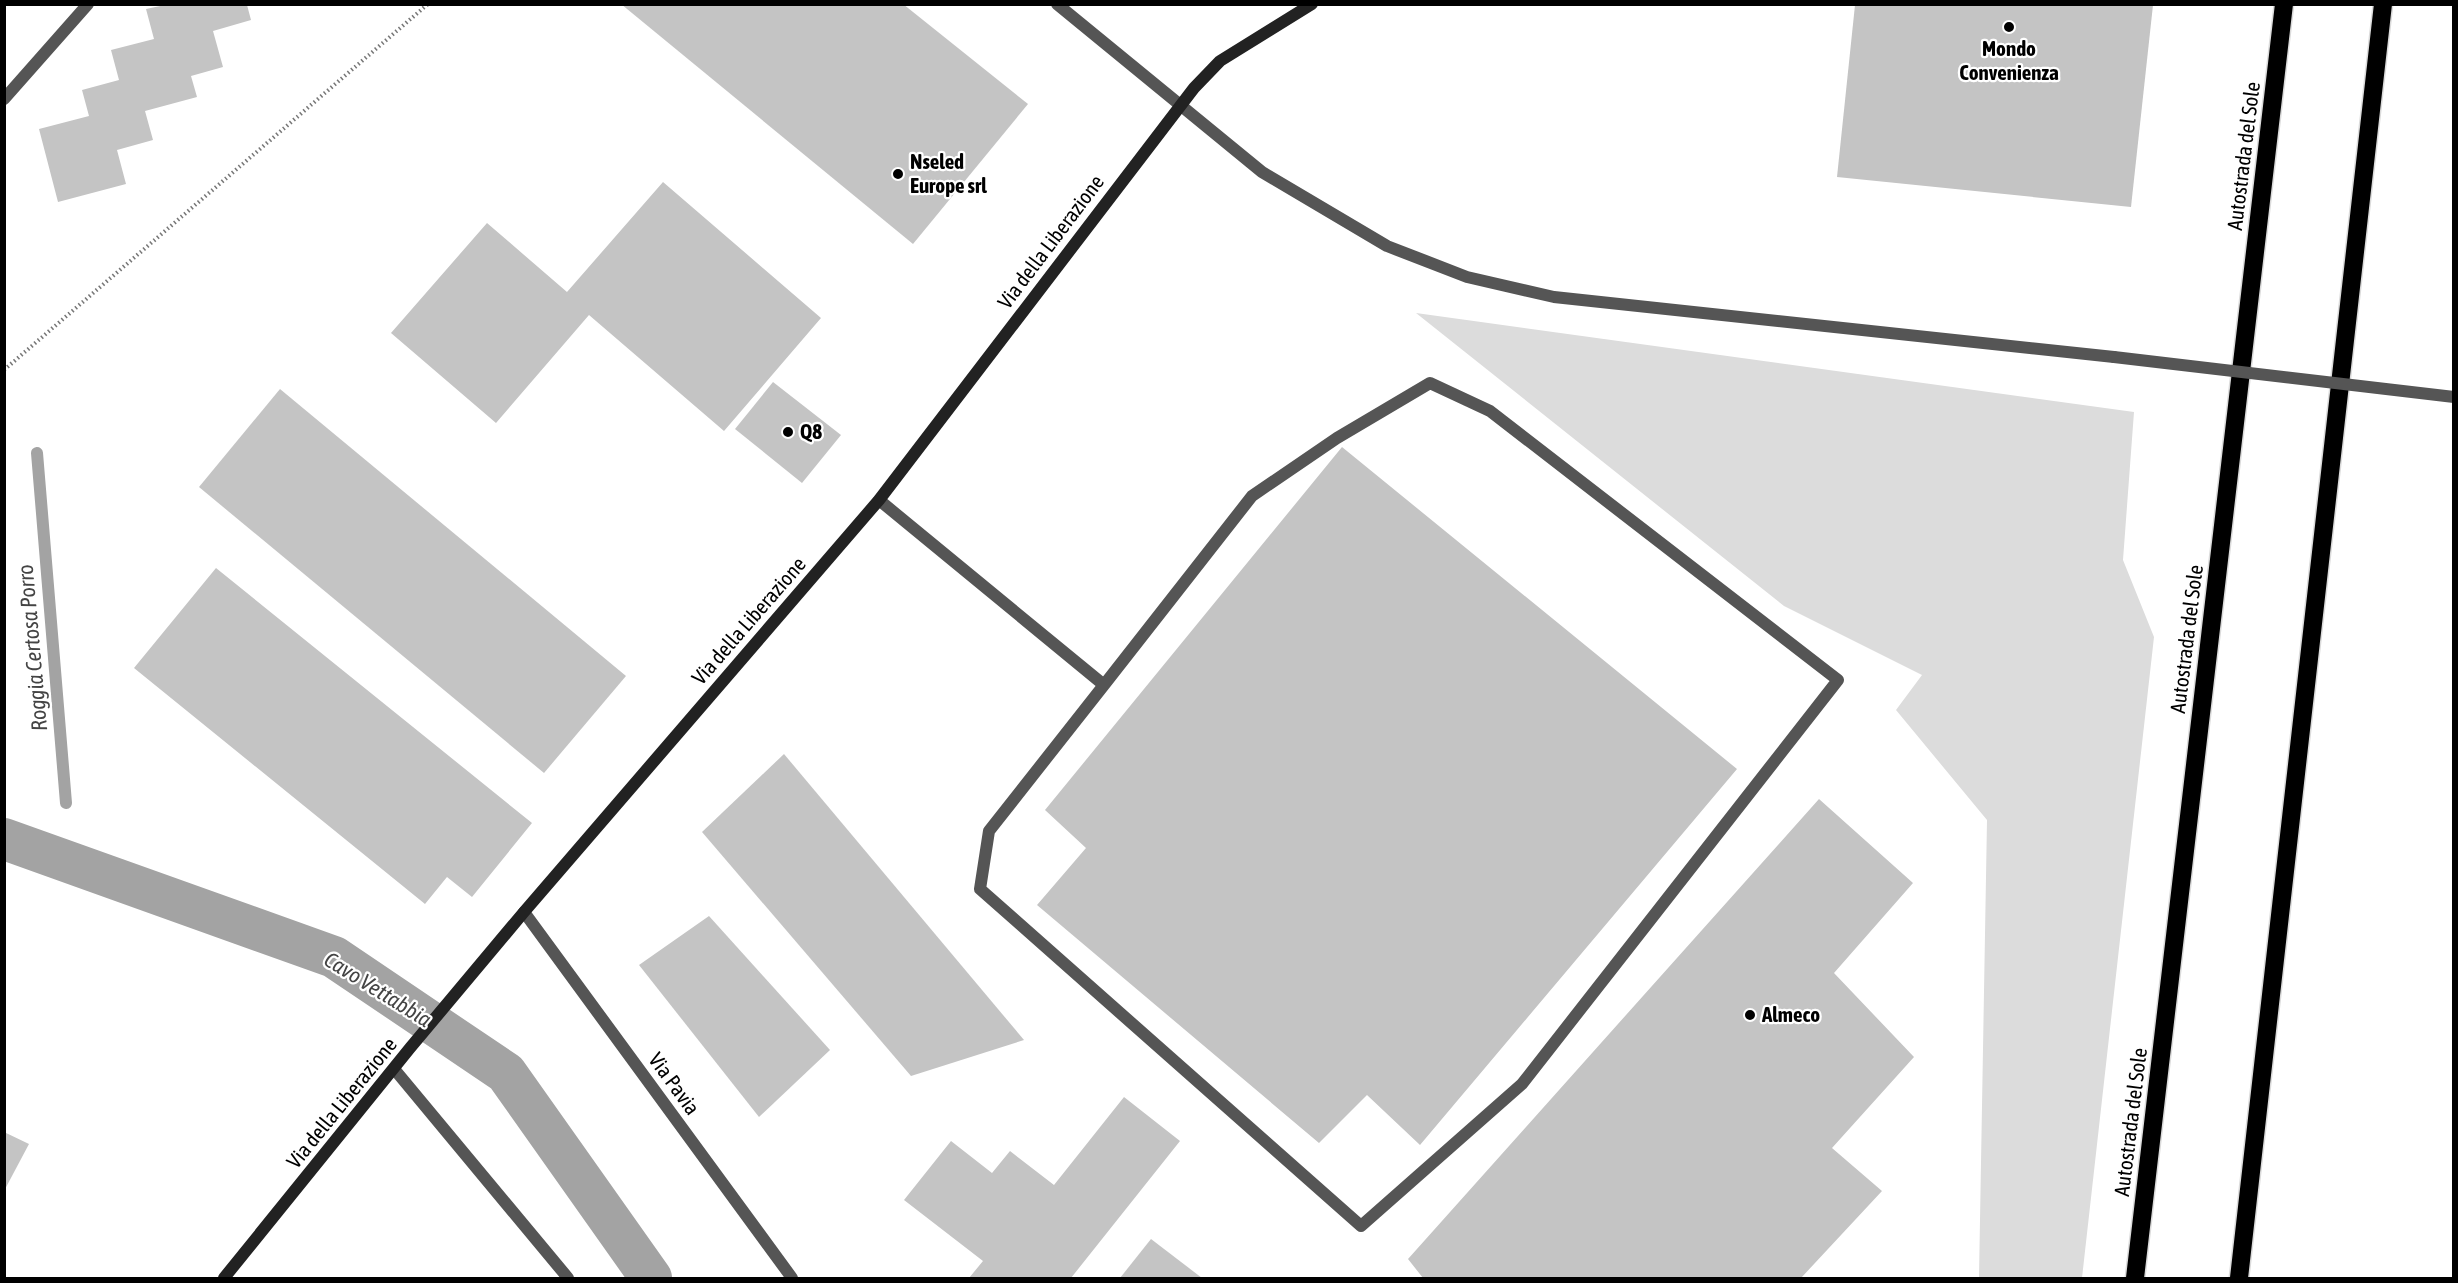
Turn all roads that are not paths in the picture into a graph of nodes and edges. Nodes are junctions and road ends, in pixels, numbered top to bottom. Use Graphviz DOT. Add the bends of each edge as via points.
graph roads {
  1 [pos="88,4"];
  2 [pos="1057,4"];
  3 [pos="1312,4"];
  4 [pos="2284,4"];
  5 [pos="2383,4"];
  6 [pos="4,99"];
  7 [pos="1179,105"];
  8 [pos="2454,397"];
  9 [pos="879,500"];
  10 [pos="1104,685"];
  11 [pos="524,912"];
  12 [pos="395,1070"];
  13 [pos="224,1278"];
  14 [pos="568,1278"];
  15 [pos="792,1278"];
  16 [pos="2135,1278"];
  17 [pos="2238,1278"];
  1 -- 6 [label="street"];
  2 -- 7 [label="street"];
  3 -- 7 [label="street, Via della Liberazione" via="1220,61"];
  4 -- 16 [label="highway, Autostrada del Sole"];
  5 -- 17 [label="highway"];
  7 -- 8 [label="street, bridge" via="1262,172 1387,246 1467,277 1554,297"];
  7 -- 9 [label="street, Via della Liberazione"];
  9 -- 10 [label="street"];
  9 -- 11 [label="street, Via della Liberazione"];
  10 -- 10 [label="street" via="1252,496 1337,438 1430,383 1490,411 1839,680 1522,1084 1361,1226 980,889 989,831"];
  11 -- 12 [label="street, Via della Liberazione"];
  11 -- 15 [label="street, Via Pavia"];
  12 -- 13 [label="street, Via della Liberazione"];
  12 -- 14 [label="street"];
}
